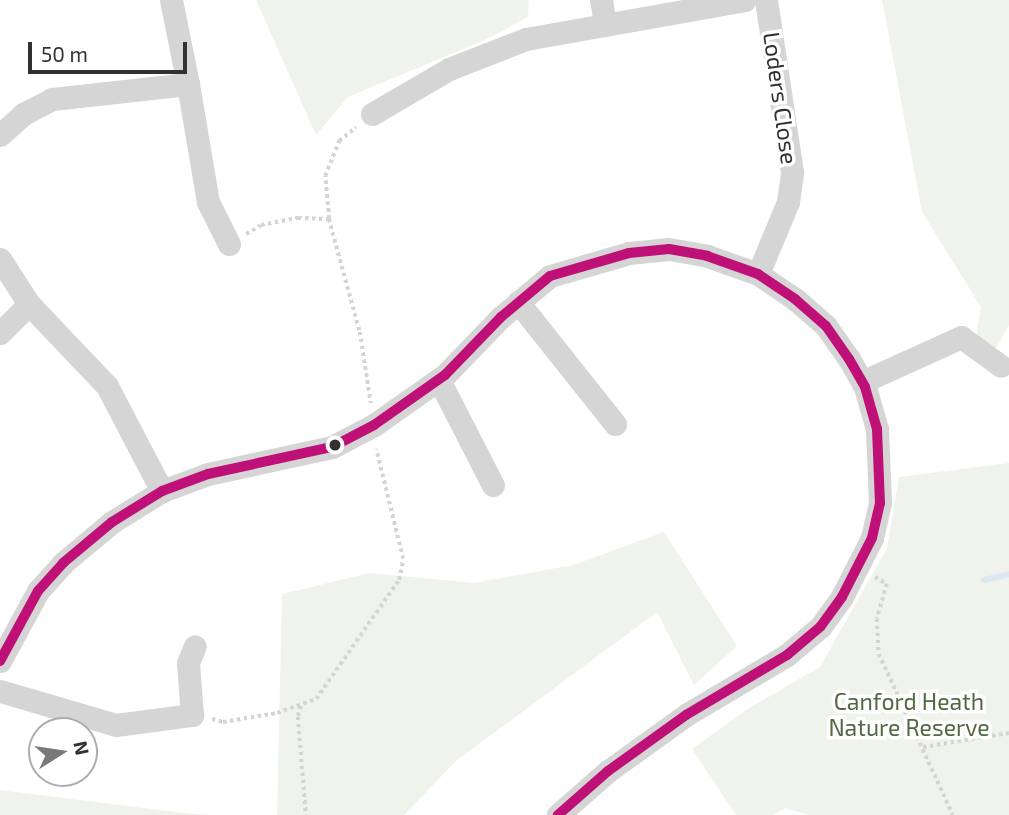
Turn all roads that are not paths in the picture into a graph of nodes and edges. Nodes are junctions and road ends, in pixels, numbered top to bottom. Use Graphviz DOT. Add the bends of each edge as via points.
graph roads {
  1 [pos="171,0"];
  2 [pos="601,0"];
  3 [pos="745,0"];
  4 [pos="766,0"];
  5 [pos="605,23"];
  6 [pos="188,83"];
  7 [pos="372,114"];
  8 [pos="0,135"];
  9 [pos="229,244"];
  10 [pos="0,259"];
  11 [pos="758,274"];
  12 [pos="518,302"];
  13 [pos="29,304"];
  14 [pos="0,333"];
  15 [pos="1001,366"];
  16 [pos="439,380"];
  17 [pos="862,382"];
  18 [pos="615,424"];
  19 [pos="493,485"];
  20 [pos="162,491"];
  21 [pos="195,646"];
  22 [pos="0,662"];
  23 [pos="0,691"];
  24 [pos="558,815"];
  1 -- 6 [label="street"];
  2 -- 5 [label="street"];
  3 -- 5 [label="street"];
  4 -- 11 [label="street, Loders Close" via="792,173 788,202"];
  5 -- 7 [label="street" via="526,39 449,69"];
  6 -- 8 [label="street" via="52,99 23,114"];
  6 -- 9 [label="street" via="208,202"];
  10 -- 13 [label="street"];
  11 -- 12 [label="street" via="707,256 668,249 629,253 550,276"];
  11 -- 17 [label="street" via="826,326"];
  12 -- 16 [label="street"];
  12 -- 18 [label="street"];
  13 -- 14 [label="street"];
  13 -- 20 [label="street" via="107,386"];
  15 -- 17 [label="street" via="961,337"];
  16 -- 19 [label="street"];
  16 -- 20 [label="street" via="372,427 332,447 208,474"];
  17 -- 24 [label="street" via="877,429 880,503 858,567 821,626 787,654 686,715 607,771"];
  20 -- 22 [label="street" via="112,522 63,563 38,591"];
  21 -- 23 [label="street" via="188,663 192,715 116,725"];
}
